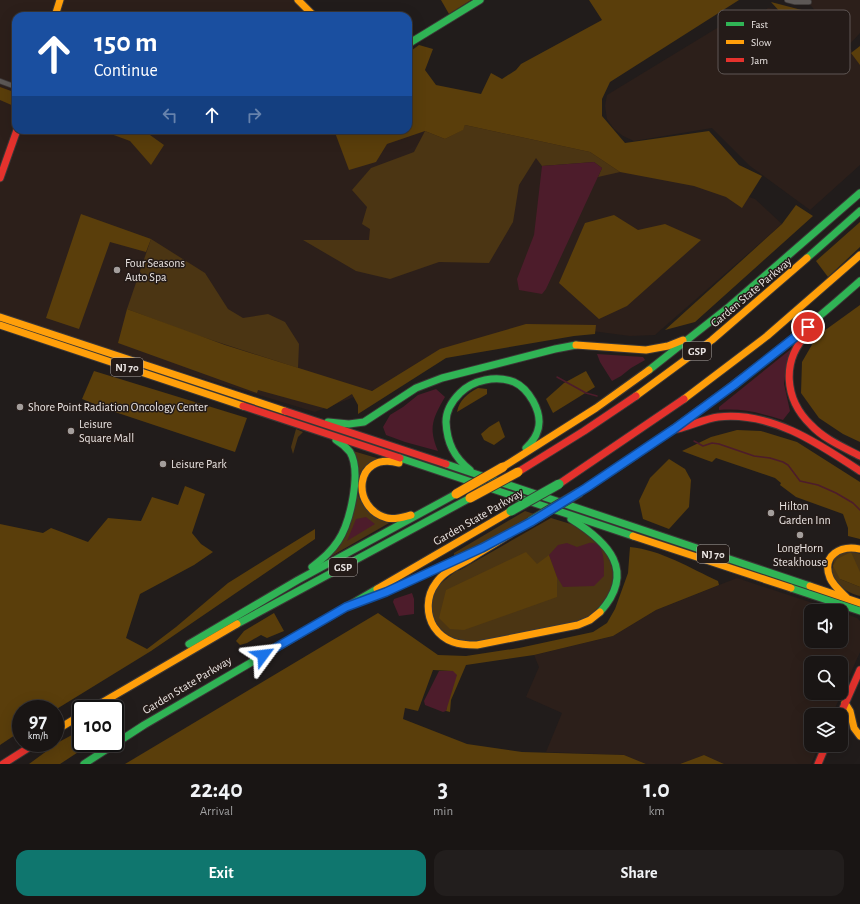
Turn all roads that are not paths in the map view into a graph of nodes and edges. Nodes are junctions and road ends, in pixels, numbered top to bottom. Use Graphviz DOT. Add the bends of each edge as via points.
graph roads {
  1 [pos="60,0"];
  2 [pos="298,0"];
  3 [pos="480,0"];
  4 [pos="787,0"];
  5 [pos="809,2"];
  6 [pos="56,12"];
  7 [pos="310,12"];
  8 [pos="412,42"];
  9 [pos="0,82"];
  10 [pos="12,86"];
  11 [pos="15,134"];
  12 [pos="0,178"];
  13 [pos="859,193"];
  14 [pos="860,211"];
  15 [pos="860,255"];
  16 [pos="860,281"];
  17 [pos="843,297"];
  18 [pos="0,317"];
  19 [pos="0,325"];
  20 [pos="706,327"];
  21 [pos="309,420"];
  22 [pos="674,429"];
  23 [pos="326,434"];
  24 [pos="860,456"];
  25 [pos="515,459"];
  26 [pos="418,464"];
  27 [pos="860,471"];
  28 [pos="475,473"];
  29 [pos="562,513"];
  30 [pos="420,514"];
  31 [pos="510,534"];
  32 [pos="860,549"];
  33 [pos="298,580"];
  34 [pos="850,603"];
  35 [pos="860,603"];
  36 [pos="346,607"];
  37 [pos="860,611"];
  38 [pos="860,617"];
  39 [pos="160,667"];
  40 [pos="860,670"];
  41 [pos="106,700"];
  42 [pos="845,703"];
  43 [pos="843,708"];
  44 [pos="860,736"];
  45 [pos="22,752"];
  46 [pos="823,752"];
  47 [pos="3,764"];
  48 [pos="84,764"];
  49 [pos="818,764"];
  1 -- 6 [label="main road"];
  2 -- 7 [label="main road"];
  3 -- 8 [label="main road"];
  4 -- 5 [label="street"];
  9 -- 10 [label="street"];
  11 -- 12 [label="main road"];
  13 -- 20 [label="main road"];
  14 -- 39 [label="main road, Garden State Parkway / GSP, bridge" via="738,319 622,405 518,472"];
  15 -- 36 [label="main road, Garden State Parkway / GSP, bridge" via="736,361 653,422 559,484"];
  16 -- 17 [label="main road"];
  17 -- 22 [label="main road" via="784,346"];
  17 -- 24 [label="main road" via="797,345 790,362 789,382 793,401 803,419 821,434"];
  18 -- 21 [label="main road, NJ 70"];
  19 -- 23 [label="main road, NJ 70"];
  20 -- 21 [label="main road" via="682,340 659,348 633,350 577,345 442,378 416,388 364,422 349,424"];
  20 -- 25 [label="main road" via="583,417"];
  21 -- 28 [label="main road, NJ 70"];
  22 -- 27 [label="main road" via="718,417 749,417 764,420 784,426 817,443"];
  22 -- 31 [label="main road, bridge" via="580,492"];
  23 -- 26 [label="main road, NJ 70"];
  23 -- 33 [label="main road" via="344,446 354,460 352,509 337,544 327,556 303,573"];
  25 -- 28 [label="main road" via="538,432 540,418 537,409 528,394 516,384 498,378 473,382 460,391 452,402 446,419 446,430 449,445 455,455"];
  25 -- 30 [label="main road, bridge"];
  26 -- 29 [label="main road, NJ 70"];
  26 -- 30 [label="main road" via="410,466 384,460 378,462 366,472 362,480 362,489 366,503 376,514 394,518"];
  28 -- 34 [label="main road, NJ 70"];
  29 -- 31 [label="main road" via="598,537 611,554 616,567 616,582 613,595 605,608 595,617 578,625 471,646 458,645 447,640 435,629 429,618 428,599 433,586 447,572"];
  29 -- 34 [label="main road, NJ 70"];
  30 -- 33 [label="main road"];
  31 -- 36 [label="main road" via="386,592"];
  32 -- 34 [label="main road" via="844,547 833,554 830,561 829,575"];
  33 -- 39 [label="main road" via="178,650"];
  34 -- 35 [label="main road, NJ 70"];
  34 -- 37 [label="main road, NJ 70"];
  34 -- 38 [label="main road"];
  36 -- 48 [label="main road, Garden State Parkway / GSP" via="158,717"];
  39 -- 41 [label="main road, Garden State Parkway / GSP"];
  40 -- 42 [label="main road"];
  42 -- 43 [label="main road"];
  42 -- 44 [label="main road" via="854,728"];
  45 -- 47 [label="main road"];
  46 -- 49 [label="main road"];
}
